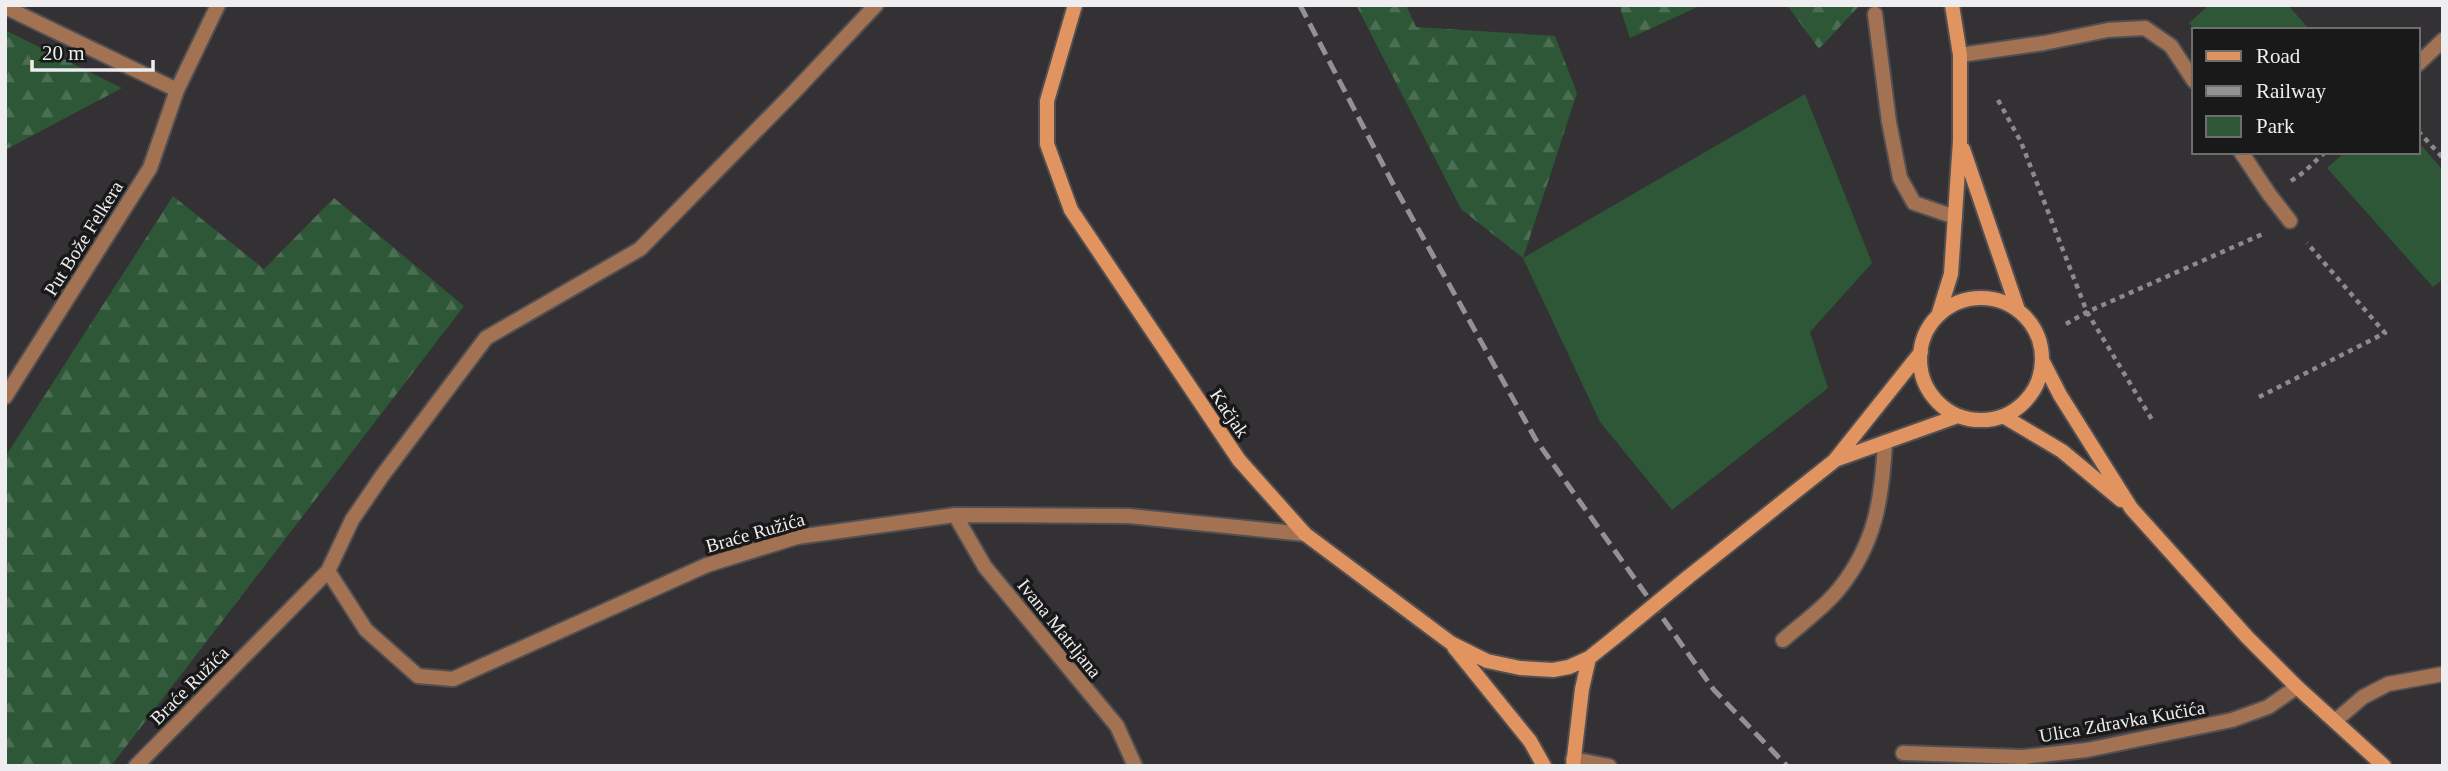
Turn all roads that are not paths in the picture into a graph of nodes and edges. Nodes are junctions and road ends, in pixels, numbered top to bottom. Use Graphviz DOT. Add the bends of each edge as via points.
graph roads {
  1 [pos="218,5"];
  2 [pos="876,5"];
  3 [pos="1074,5"];
  4 [pos="1952,5"];
  5 [pos="5,7"];
  6 [pos="1875,14"];
  7 [pos="2443,40"];
  8 [pos="1959,55"];
  9 [pos="2420,62"];
  10 [pos="2192,78"];
  11 [pos="177,90"];
  12 [pos="1960,141"];
  13 [pos="2242,154"];
  14 [pos="1955,217"];
  15 [pos="2290,222"];
  16 [pos="2018,310"];
  17 [pos="1938,316"];
  18 [pos="1921,352"];
  19 [pos="2042,360"];
  20 [pos="5,397"];
  21 [pos="1958,416"];
  22 [pos="2003,416"];
  23 [pos="1885,442"];
  24 [pos="1834,461"];
  25 [pos="2131,508"];
  26 [pos="955,515"];
  27 [pos="1305,534"];
  28 [pos="328,571"];
  29 [pos="1783,640"];
  30 [pos="1451,643"];
  31 [pos="1589,658"];
  32 [pos="2443,674"];
  33 [pos="2297,687"];
  34 [pos="2335,721"];
  35 [pos="1903,753"];
  36 [pos="1573,762"];
  37 [pos="136,766"];
  38 [pos="1135,766"];
  39 [pos="1544,766"];
  40 [pos="1609,766"];
  41 [pos="2384,766"];
  1 -- 11 [label="street, Put Bože Felkera"];
  2 -- 28 [label="street, Braće Ružića" via="639,248 486,338 382,475 352,520"];
  3 -- 27 [label="main road, Kačjak" via="1047,102 1047,144 1071,209 1239,460"];
  4 -- 8 [label="main road"];
  5 -- 11 [label="street"];
  6 -- 14 [label="street" via="1900,178 1914,203"];
  7 -- 9 [label="street"];
  8 -- 10 [label="street" via="2145,28 2171,46"];
  8 -- 12 [label="main road"];
  11 -- 20 [label="street, Put Bože Felkera" via="150,168"];
  12 -- 14 [label="main road"];
  12 -- 16 [label="main road"];
  13 -- 15 [label="street"];
  14 -- 17 [label="main road" via="1951,274"];
  16 -- 17 [label="main road" via="1985,298 1968,299"];
  16 -- 19 [label="main road" via="2031,324"];
  17 -- 18 [label="main road"];
  18 -- 21 [label="main road" via="1929,390"];
  18 -- 24 [label="main road"];
  19 -- 22 [label="main road" via="2039,380 2029,397"];
  19 -- 25 [label="main road"];
  21 -- 22 [label="main road" via="1977,420"];
  21 -- 23 [label="main road"];
  22 -- 25 [label="main road" via="2062,451"];
  23 -- 24 [label="main road"];
  23 -- 29 [label="street" via="1883,484 1871,536 1839,589"];
  24 -- 31 [label="main road, Kačjak, bridge"];
  25 -- 33 [label="main road"];
  26 -- 27 [label="street, Braće Ružića" via="1129,516"];
  26 -- 28 [label="street, Braće Ružića" via="797,537 707,565 453,679 418,676 366,630"];
  26 -- 38 [label="street, Ivana Matrljana" via="985,566 1117,726"];
  27 -- 30 [label="main road, Kačjak"];
  28 -- 37 [label="street, Braće Ružića"];
  30 -- 31 [label="main road, Kačjak" via="1487,661 1520,667 1553,670"];
  30 -- 39 [label="main road" via="1530,741"];
  31 -- 36 [label="main road"];
  32 -- 34 [label="street" via="2388,684 2363,696"];
  33 -- 34 [label="main road"];
  33 -- 35 [label="street, Ulica Zdravka Kučića" via="2268,707 2232,720 2087,750 2023,757"];
  34 -- 41 [label="main road"];
  36 -- 40 [label="street"];
}
